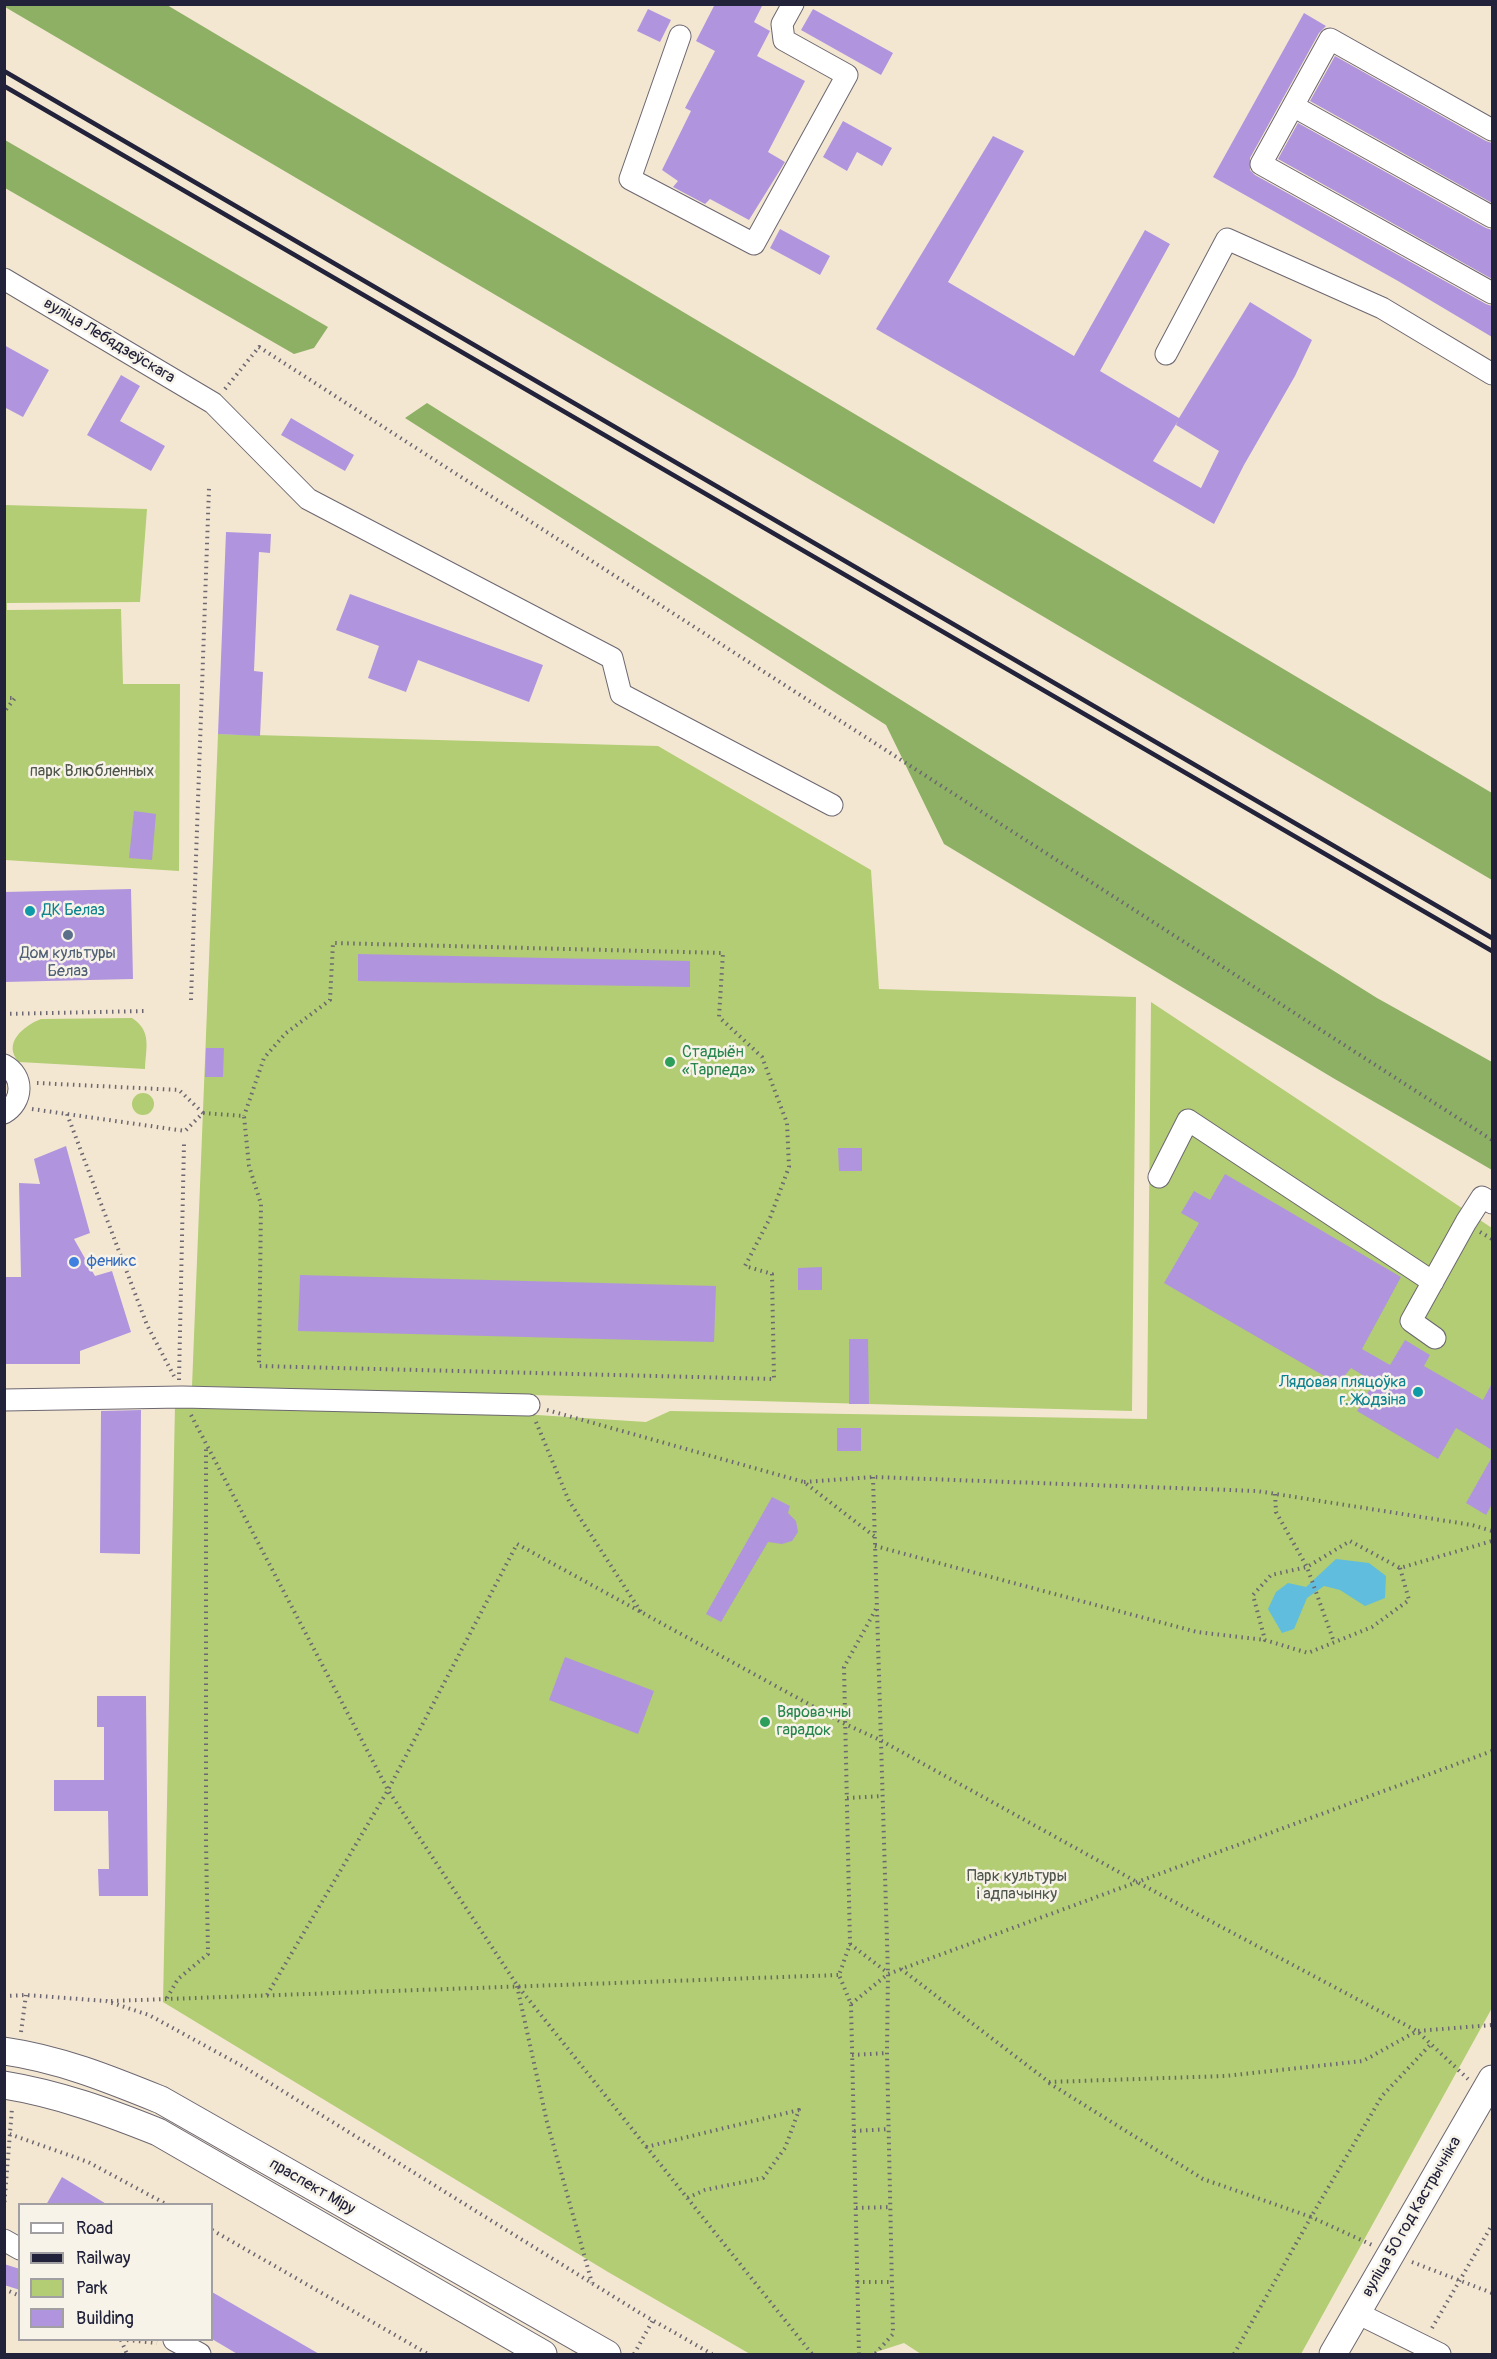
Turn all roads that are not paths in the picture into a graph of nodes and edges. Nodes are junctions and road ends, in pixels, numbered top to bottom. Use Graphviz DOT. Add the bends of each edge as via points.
graph roads {
  1 [pos="793,4"];
  2 [pos="680,36"];
  3 [pos="1293,106"];
  4 [pos="1492,130"];
  5 [pos="1492,217"];
  6 [pos="4,279"];
  7 [pos="1492,293"];
  8 [pos="1166,354"];
  9 [pos="1492,374"];
  10 [pos="832,805"];
  11 [pos="4,1065"];
  12 [pos="9,1110"];
  13 [pos="1159,1177"];
  14 [pos="1492,1203"];
  15 [pos="1433,1282"];
  16 [pos="1435,1338"];
  17 [pos="4,1400"];
  18 [pos="529,1405"];
  19 [pos="4,2051"];
  20 [pos="4,2085"];
  21 [pos="1488,2086"];
  22 [pos="4,2240"];
  23 [pos="18,2248"];
  24 [pos="1357,2313"];
  25 [pos="176,2341"];
  26 [pos="1431,2349"];
  27 [pos="200,2355"];
  28 [pos="543,2355"];
  29 [pos="607,2355"];
  30 [pos="1332,2355"];
  1 -- 2 [label="street" via="782,24 784,40 847,75 754,244 630,178"];
  3 -- 4 [label="street" via="1330,39"];
  3 -- 5 [label="street"];
  3 -- 7 [label="street" via="1261,164"];
  6 -- 10 [label="street, вуліца Лебядзеўскага" via="213,403 308,499 612,658 621,694"];
  8 -- 9 [label="street" via="1227,239 1382,308"];
  11 -- 12 [label="street" via="15,1074 20,1090"];
  13 -- 15 [label="street" via="1188,1120"];
  14 -- 15 [label="street" via="1482,1197"];
  15 -- 16 [label="street" via="1411,1321"];
  17 -- 18 [label="street" via="182,1397"];
  19 -- 29 [label="main road, праспект Міру" via="55,2060 160,2100"];
  20 -- 28 [label="main road, праспект Міру" via="54,2094 158,2133"];
  21 -- 24 [label="main road, вуліца 50 год Кастрычніка"];
  22 -- 23 [label="street"];
  24 -- 26 [label="street"];
  24 -- 30 [label="main road, вуліца 50 год Кастрычніка"];
  25 -- 27 [label="street"];
}
